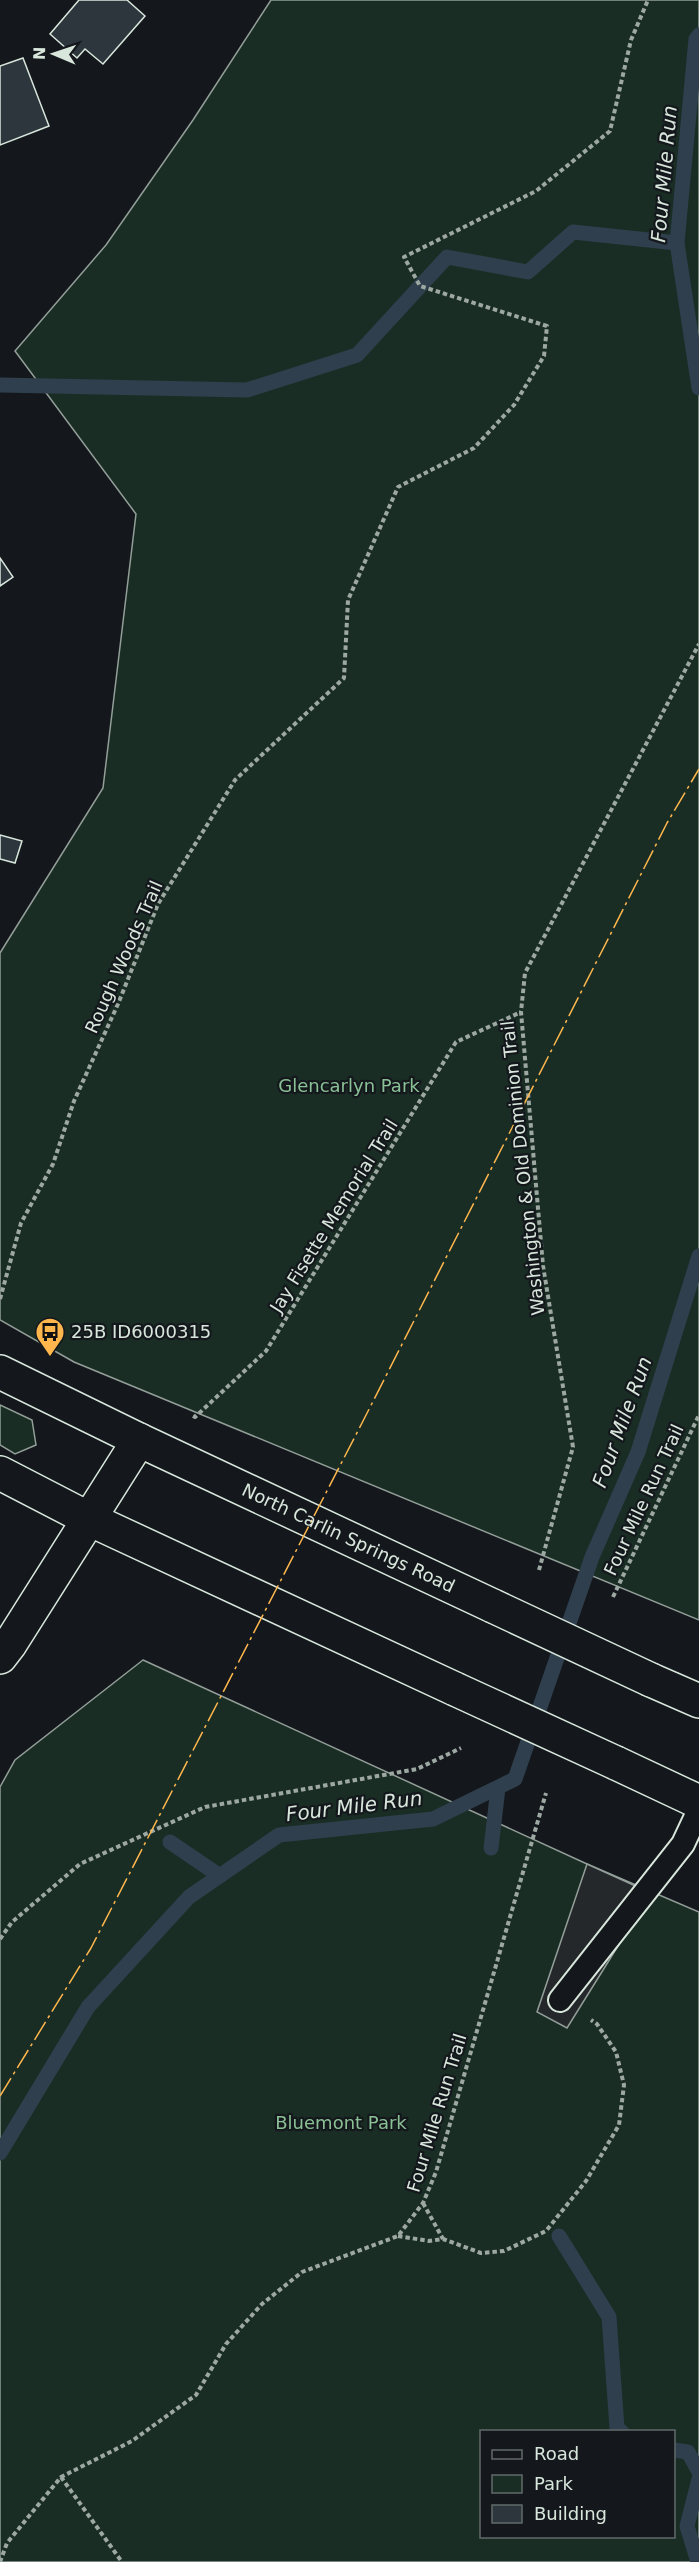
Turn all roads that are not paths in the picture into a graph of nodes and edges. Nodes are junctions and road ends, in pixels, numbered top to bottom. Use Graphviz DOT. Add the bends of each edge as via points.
graph roads {
  1 [pos="0,1372"];
  2 [pos="139,1440"];
  3 [pos="0,1473"];
  4 [pos="89,1519"];
  5 [pos="0,1657"];
  6 [pos="699,1701"];
  7 [pos="699,1802"];
  8 [pos="699,1810"];
  9 [pos="560,2000"];
  1 -- 2 [label="main road, North Carlin Springs Road"];
  2 -- 4 [label="main road"];
  2 -- 6 [label="main road, North Carlin Springs Road, bridge"];
  3 -- 4 [label="main road"];
  4 -- 5 [label="main road"];
  4 -- 7 [label="main road, bridge"];
  8 -- 9 [label="lane" via="683,1844"];
}
